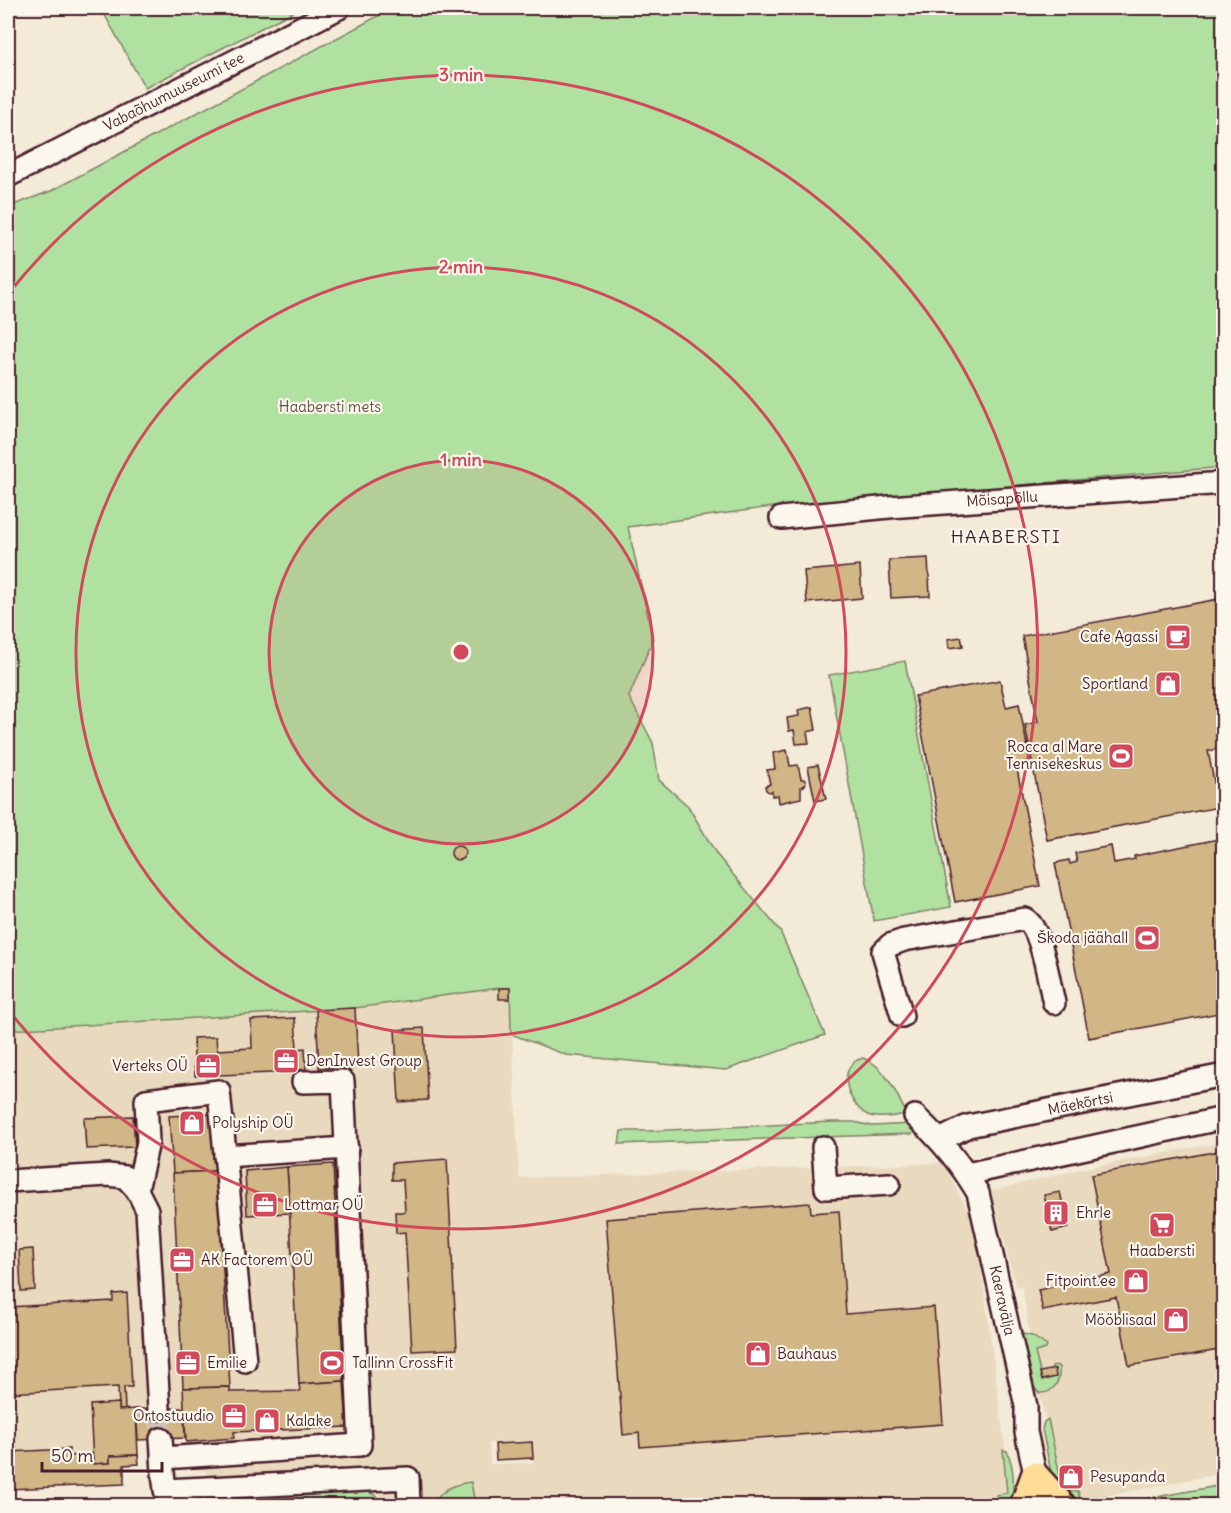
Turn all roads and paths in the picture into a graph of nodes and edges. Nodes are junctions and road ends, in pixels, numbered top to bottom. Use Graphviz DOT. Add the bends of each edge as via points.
graph roads {
  1 [pos="339,8"];
  2 [pos="8,176"];
  3 [pos="1224,483"];
  4 [pos="781,518"];
  5 [pos="1054,1003"];
  6 [pos="902,1016"];
  7 [pos="1224,1075"];
  8 [pos="303,1082"];
  9 [pos="915,1116"];
  10 [pos="1224,1118"];
  11 [pos="940,1140"];
  12 [pos="823,1147"];
  13 [pos="347,1148"];
  14 [pos="225,1156"];
  15 [pos="967,1174"];
  16 [pos="8,1182"];
  17 [pos="889,1184"];
  18 [pos="137,1190"];
  19 [pos="244,1361"];
  20 [pos="159,1408"];
  21 [pos="1035,1476"];
  22 [pos="169,1498"];
  23 [pos="409,1506"];
  24 [pos="1024,1506"];
  25 [pos="1042,1506"];
  26 [pos="1062,1506"];
  1 -- 2 [label="street, Vabaõhumuuseumi tee"];
  3 -- 4 [label="street, Mõisapõllu"];
  5 -- 6 [label="street" via="1037,933 1025,919 890,945 883,952"];
  7 -- 11 [label="street, Mäekõrtsi" via="968,1126"];
  8 -- 13 [label="street" via="344,1081"];
  9 -- 11 [label="street, Kaeravälja"];
  10 -- 15 [label="street"];
  11 -- 15 [label="street, Kaeravälja"];
  12 -- 17 [label="street" via="826,1188"];
  13 -- 14 [label="street"];
  13 -- 22 [label="street" via="360,1445 162,1448"];
  14 -- 18 [label="street" via="219,1092 146,1100 148,1142"];
  14 -- 19 [label="street"];
  15 -- 21 [label="street, Kaeravälja" via="978,1193 1008,1323 1026,1406 1026,1432"];
  16 -- 18 [label="street" via="108,1175 125,1178"];
  18 -- 20 [label="street" via="147,1210"];
  21 -- 24 [label="main road"];
  21 -- 25 [label="street, Kaeravälja"];
  21 -- 26 [label="main road"];
  22 -- 23 [label="street" via="408,1478"];
}
